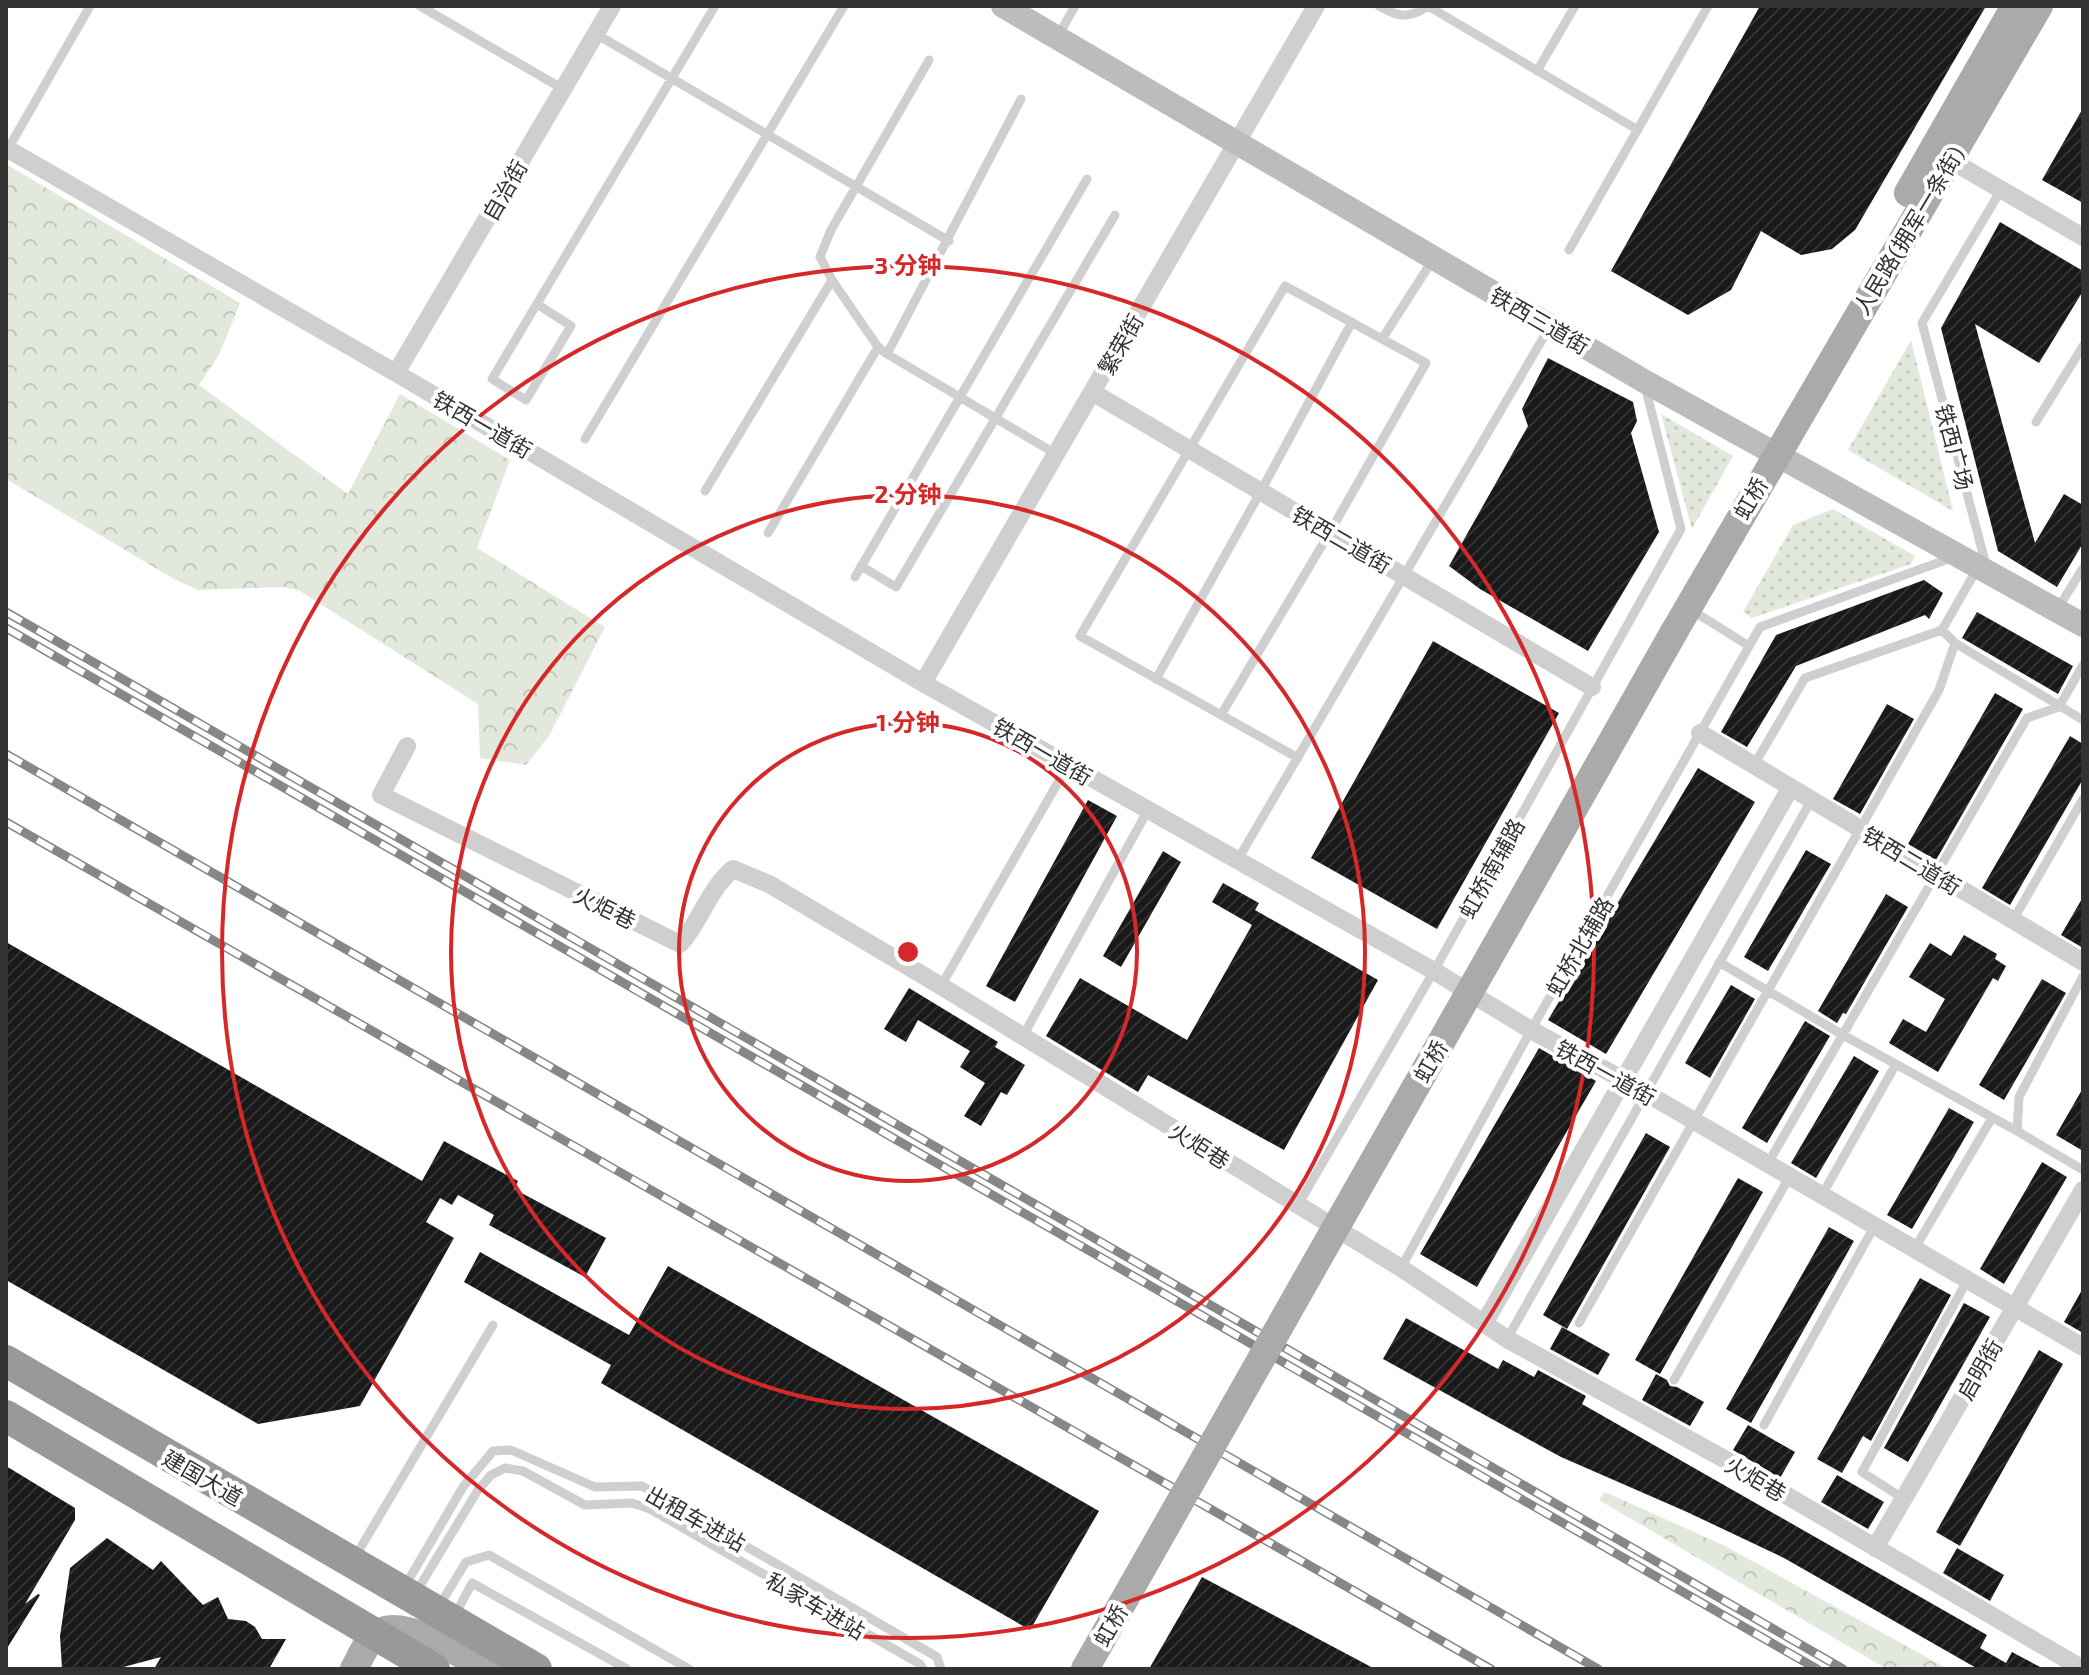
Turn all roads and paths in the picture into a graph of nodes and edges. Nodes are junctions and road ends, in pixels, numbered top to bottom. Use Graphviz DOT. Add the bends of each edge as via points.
graph roads {
  1 [pos="90,6"];
  2 [pos="420,6"];
  3 [pos="612,6"];
  4 [pos="715,6"];
  5 [pos="844,6"];
  6 [pos="1003,6"];
  7 [pos="1075,6"];
  8 [pos="1316,6"];
  9 [pos="1379,6"];
  10 [pos="1428,6"];
  11 [pos="1575,6"];
  12 [pos="1708,6"];
  13 [pos="2015,6"];
  14 [pos="2039,6"];
  15 [pos="436,10"];
  16 [pos="596,34"];
  17 [pos="1057,38"];
  18 [pos="929,60"];
  19 [pos="1537,71"];
  20 [pos="672,78"];
  21 [pos="563,89"];
  22 [pos="1021,99"];
  23 [pos="1638,130"];
  24 [pos="768,134"];
  25 [pos="1237,143"];
  26 [pos="7,149"];
  27 [pos="1950,160"];
  28 [pos="1087,179"];
  29 [pos="856,186"];
  30 [pos="2001,190"];
  31 [pos="1115,215"];
  32 [pos="2083,237"];
  33 [pos="949,241"];
  34 [pos="1569,250"];
  35 [pos="1434,257"];
  36 [pos="832,280"];
  37 [pos="537,304"];
  38 [pos="1352,322"];
  39 [pos="1551,325"];
  40 [pos="1382,339"];
  41 [pos="2083,346"];
  42 [pos="883,351"];
  43 [pos="396,373"];
  44 [pos="1644,381"];
  45 [pos="1092,392"];
  46 [pos="958,396"];
  47 [pos="995,418"];
  48 [pos="2036,422"];
  49 [pos="585,439"];
  50 [pos="1190,449"];
  51 [pos="1770,450"];
  52 [pos="1056,454"];
  53 [pos="705,491"];
  54 [pos="1261,491"];
  55 [pos="1330,532"];
  56 [pos="768,533"];
  57 [pos="1975,564"];
  58 [pos="861,566"];
  59 [pos="2083,568"];
  60 [pos="1405,576"];
  61 [pos="855,577"];
  62 [pos="2057,610"];
  63 [pos="1681,619"];
  64 [pos="2083,625"];
  65 [pos="1942,630"];
  66 [pos="1955,643"];
  67 [pos="1749,646"];
  68 [pos="2083,665"];
  69 [pos="1156,679"];
  70 [pos="923,683"];
  71 [pos="1592,687"];
  72 [pos="2059,707"];
  73 [pos="1221,715"];
  74 [pos="2083,720"];
  75 [pos="1700,733"];
  76 [pos="407,746"];
  77 [pos="1298,758"];
  78 [pos="1068,765"];
  79 [pos="1754,765"];
  80 [pos="1791,787"];
  81 [pos="1812,799"];
  82 [pos="2083,799"];
  83 [pos="1148,810"];
  84 [pos="1859,829"];
  85 [pos="1237,861"];
  86 [pos="1937,875"];
  87 [pos="2013,920"];
  88 [pos="1719,962"];
  89 [pos="2083,962"];
  90 [pos="1434,971"];
  91 [pos="2083,976"];
  92 [pos="941,986"];
  93 [pos="1767,991"];
  94 [pos="1531,1030"];
  95 [pos="1843,1035"];
  96 [pos="1023,1036"];
  97 [pos="1896,1064"];
  98 [pos="1622,1079"];
  99 [pos="1644,1093"];
  100 [pos="1992,1118"];
  101 [pos="1694,1121"];
  102 [pos="2017,1131"];
  103 [pos="1768,1163"];
  104 [pos="2083,1170"];
  105 [pos="1790,1176"];
  106 [pos="2083,1190"];
  107 [pos="1822,1195"];
  108 [pos="1298,1205"];
  109 [pos="1875,1225"];
  110 [pos="1915,1248"];
  111 [pos="1401,1268"];
  112 [pos="1968,1279"];
  113 [pos="2016,1306"];
  114 [pos="1485,1322"];
  115 [pos="1579,1323"];
  116 [pos="493,1325"];
  117 [pos="1507,1339"];
  118 [pos="2083,1347"];
  119 [pos="6,1361"];
  120 [pos="1674,1380"];
  121 [pos="6,1416"];
  122 [pos="1764,1425"];
  123 [pos="1904,1499"];
  124 [pos="1875,1548"];
  125 [pos="351,1563"];
  126 [pos="425,1606"];
  127 [pos="374,1635"];
  128 [pos="354,1669"];
  129 [pos="434,1669"];
  130 [pos="487,1669"];
  131 [pos="536,1669"];
  132 [pos="627,1669"];
  133 [pos="689,1669"];
  134 [pos="923,1669"];
  135 [pos="941,1669"];
  136 [pos="1085,1669"];
  137 [pos="2083,1669"];
  1 -- 26 [label="lane"];
  2 -- 15 [label="lane"];
  3 -- 16 [label="street, 自治街"];
  4 -- 20 [label="lane"];
  5 -- 24 [label="lane"];
  6 -- 17 [label="main road, 铁西三道街"];
  7 -- 17 [label="lane"];
  8 -- 25 [label="street, 繁荣街"];
  9 -- 10 [label="lane" via="1396,16 1412,17"];
  10 -- 19 [label="lane"];
  11 -- 19 [label="lane"];
  12 -- 23 [label="lane"];
  13 -- 51 [label="main road"];
  14 -- 27 [label="main road, 人民路(拥军一条街)"];
  15 -- 21 [label="lane"];
  16 -- 20 [label="lane"];
  16 -- 21 [label="street, 自治街"];
  17 -- 25 [label="main road, 铁西三道街"];
  18 -- 29 [label="lane"];
  19 -- 23 [label="lane"];
  20 -- 24 [label="lane"];
  20 -- 37 [label="lane"];
  21 -- 43 [label="street, 自治街"];
  22 -- 33 [label="lane"];
  23 -- 34 [label="lane"];
  24 -- 29 [label="lane"];
  24 -- 49 [label="lane"];
  25 -- 35 [label="main road, 铁西三道街"];
  25 -- 45 [label="street, 繁荣街"];
  26 -- 43 [label="street, 铁西一道街"];
  27 -- 30 [label="street"];
  27 -- 51 [label="main road, 人民路(拥军一条街)"];
  28 -- 46 [label="lane"];
  29 -- 33 [label="lane"];
  29 -- 36 [label="lane" via="823,244 820,257"];
  30 -- 32 [label="street"];
  30 -- 57 [label="lane, 铁西广场" via="1922,323"];
  31 -- 47 [label="lane"];
  33 -- 42 [label="lane"];
  35 -- 39 [label="main road, 铁西三道街"];
  35 -- 40 [label="lane"];
  36 -- 42 [label="lane"];
  36 -- 53 [label="lane"];
  37 -- 37 [label="lane" via="492,379 526,400 571,326"];
  38 -- 40 [label="lane"];
  38 -- 50 [label="lane" via="1285,286"];
  38 -- 54 [label="lane"];
  39 -- 44 [label="main road, 铁西三道街"];
  39 -- 60 [label="lane"];
  40 -- 55 [label="lane" via="1426,363"];
  41 -- 48 [label="lane"];
  42 -- 46 [label="lane"];
  42 -- 56 [label="lane"];
  43 -- 70 [label="street, 铁西一道街"];
  44 -- 51 [label="main road, 铁西三道街"];
  44 -- 71 [label="lane, 虹桥南辅路" via="1681,529"];
  45 -- 50 [label="street, 铁西二道街"];
  45 -- 52 [label="street, 繁荣街"];
  46 -- 47 [label="lane"];
  46 -- 58 [label="lane"];
  47 -- 52 [label="lane"];
  47 -- 58 [label="lane" via="896,587"];
  50 -- 54 [label="street, 铁西二道街"];
  50 -- 69 [label="lane" via="1080,636"];
  51 -- 57 [label="main road, 铁西三道街"];
  51 -- 63 [label="main road, 虹桥"];
  52 -- 70 [label="street, 繁荣街"];
  54 -- 55 [label="street, 铁西二道街"];
  54 -- 69 [label="lane"];
  55 -- 60 [label="street, 铁西二道街"];
  55 -- 73 [label="lane"];
  57 -- 62 [label="main road, 铁西三道街"];
  57 -- 65 [label="lane"];
  57 -- 67 [label="lane, 虹桥北辅路" via="1760,627"];
  58 -- 61 [label="lane"];
  59 -- 62 [label="lane"];
  60 -- 71 [label="street, 铁西二道街"];
  60 -- 77 [label="lane"];
  62 -- 64 [label="main road, 铁西三道街"];
  63 -- 67 [label="lane"];
  63 -- 136 [label="main road, 虹桥, bridge"];
  65 -- 66 [label="lane"];
  65 -- 79 [label="lane" via="1805,678"];
  66 -- 72 [label="lane"];
  66 -- 84 [label="lane" via="1939,690"];
  67 -- 75 [label="lane, 虹桥北辅路"];
  68 -- 72 [label="lane"];
  69 -- 73 [label="lane"];
  70 -- 78 [label="street, 铁西一道街"];
  71 -- 90 [label="lane, 虹桥南辅路"];
  72 -- 74 [label="lane"];
  72 -- 86 [label="lane" via="2027,718"];
  73 -- 77 [label="lane"];
  75 -- 79 [label="street, 铁西二道街"];
  75 -- 94 [label="lane, 虹桥北辅路"];
  76 -- 92 [label="street, 火炬巷" via="381,795 680,944 719,881 733,869 769,884"];
  77 -- 85 [label="lane"];
  78 -- 83 [label="street, 铁西一道街"];
  78 -- 92 [label="lane"];
  79 -- 80 [label="street, 铁西二道街"];
  80 -- 81 [label="street, 铁西二道街"];
  80 -- 98 [label="street"];
  81 -- 84 [label="street, 铁西二道街"];
  81 -- 88 [label="lane"];
  82 -- 87 [label="lane"];
  83 -- 85 [label="street, 铁西一道街"];
  83 -- 96 [label="lane"];
  84 -- 86 [label="street, 铁西二道街"];
  84 -- 93 [label="lane"];
  85 -- 90 [label="street, 铁西一道街"];
  86 -- 87 [label="street, 铁西二道街"];
  86 -- 95 [label="lane"];
  87 -- 89 [label="street, 铁西二道街"];
  88 -- 93 [label="lane"];
  88 -- 99 [label="lane"];
  90 -- 94 [label="street, 铁西一道街"];
  90 -- 108 [label="lane, 虹桥南辅路"];
  91 -- 102 [label="lane" via="2019,1097"];
  92 -- 96 [label="street, 火炬巷"];
  93 -- 95 [label="lane"];
  93 -- 101 [label="lane"];
  94 -- 98 [label="street, 铁西一道街"];
  94 -- 111 [label="lane, 虹桥北辅路"];
  95 -- 97 [label="lane"];
  95 -- 103 [label="lane"];
  96 -- 108 [label="street, 火炬巷"];
  97 -- 100 [label="lane"];
  97 -- 107 [label="lane"];
  98 -- 99 [label="street, 铁西一道街"];
  98 -- 114 [label="street"];
  99 -- 101 [label="street, 铁西一道街"];
  99 -- 117 [label="lane"];
  100 -- 102 [label="lane"];
  100 -- 110 [label="lane"];
  101 -- 103 [label="street, 铁西一道街"];
  101 -- 115 [label="lane"];
  102 -- 104 [label="lane"];
  103 -- 105 [label="street, 铁西一道街"];
  105 -- 107 [label="street, 铁西一道街"];
  105 -- 120 [label="lane"];
  106 -- 113 [label="street, 启明街"];
  107 -- 109 [label="street, 铁西一道街"];
  108 -- 111 [label="street, 火炬巷"];
  109 -- 110 [label="street, 铁西一道街"];
  109 -- 122 [label="lane"];
  110 -- 112 [label="street, 铁西一道街"];
  111 -- 114 [label="street, 火炬巷"];
  112 -- 113 [label="street, 铁西一道街"];
  112 -- 123 [label="lane" via="1862,1472"];
  113 -- 118 [label="street, 铁西一道街"];
  113 -- 123 [label="street, 启明街"];
  114 -- 117 [label="street, 火炬巷"];
  116 -- 125 [label="lane"];
  117 -- 124 [label="street, 火炬巷"];
  119 -- 125 [label="highway, 建国大道"];
  121 -- 127 [label="highway"];
  123 -- 124 [label="street, 启明街"];
  124 -- 137 [label="street, 火炬巷"];
  125 -- 126 [label="highway, 建国大道"];
  126 -- 131 [label="highway, 建国大道"];
  126 -- 132 [label="lane" via="472,1583"];
  126 -- 133 [label="lane" via="466,1562 489,1555"];
  126 -- 134 [label="lane, 私家车进站" via="478,1490 505,1468 523,1471 585,1505 632,1503 650,1509"];
  126 -- 135 [label="lane, 出租车进站" via="463,1487 493,1451 511,1450 595,1487 642,1486 937,1657"];
  127 -- 128 [label="main road"];
  127 -- 129 [label="highway"];
  127 -- 130 [label="main road" via="396,1629 423,1636"];
}
